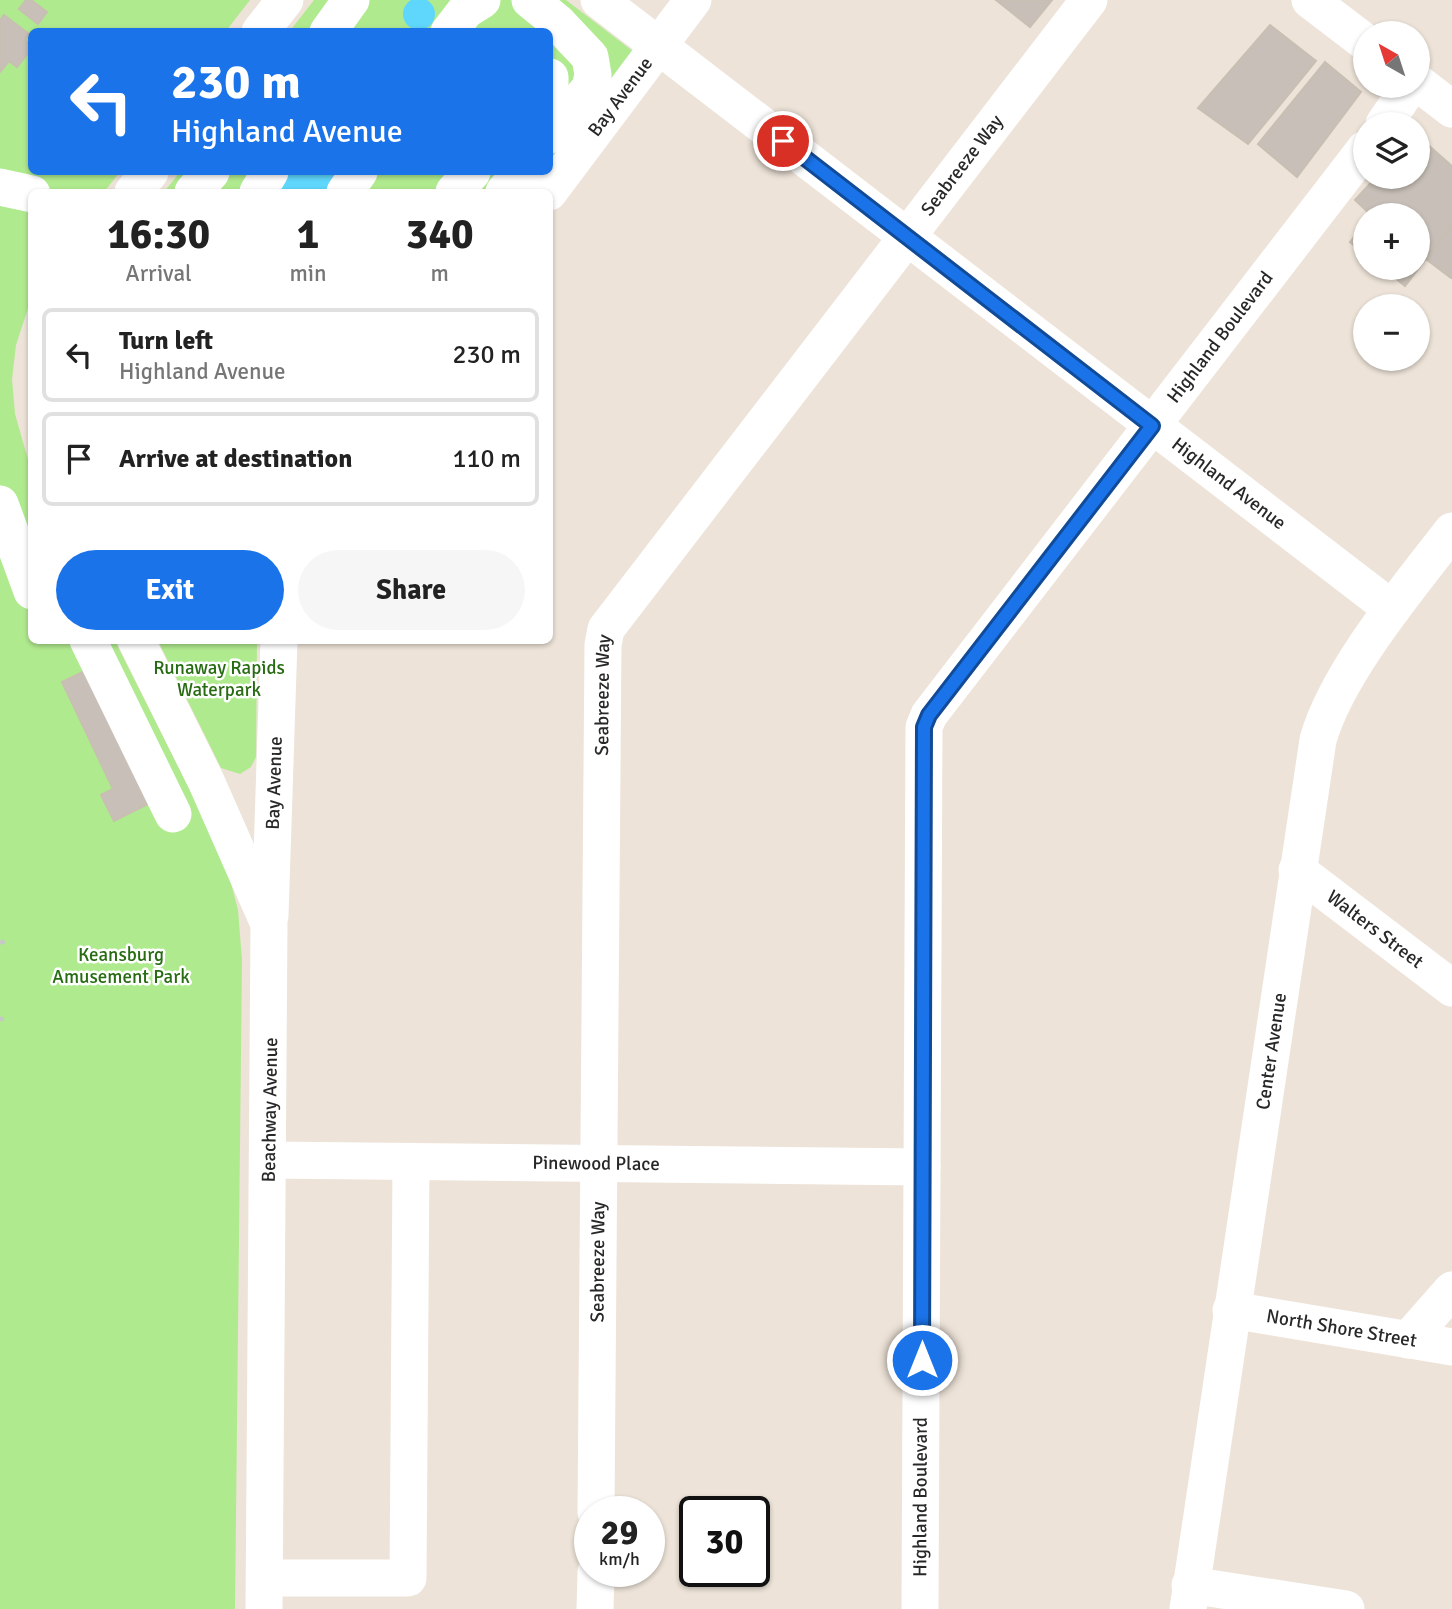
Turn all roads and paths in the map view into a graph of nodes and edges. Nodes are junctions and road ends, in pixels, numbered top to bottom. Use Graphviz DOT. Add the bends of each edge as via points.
graph roads {
  1 [pos="285,0"];
  2 [pos="351,0"];
  3 [pos="600,0"];
  4 [pos="693,0"];
  5 [pos="1089,0"];
  6 [pos="1310,0"];
  7 [pos="545,18"];
  8 [pos="263,28"];
  9 [pos="331,28"];
  10 [pos="1353,33"];
  11 [pos="659,46"];
  12 [pos="1430,92"];
  13 [pos="1452,109"];
  14 [pos="553,131"];
  15 [pos="1353,165"];
  16 [pos="147,175"];
  17 [pos="208,175"];
  18 [pos="469,175"];
  19 [pos="518,175"];
  20 [pos="0,187"];
  21 [pos="136,189"];
  22 [pos="196,189"];
  23 [pos="457,189"];
  24 [pos="507,189"];
  25 [pos="551,189"];
  26 [pos="28,193"];
  27 [pos="906,236"];
  28 [pos="1152,426"];
  29 [pos="0,504"];
  30 [pos="1452,531"];
  31 [pos="28,580"];
  32 [pos="1392,609"];
  33 [pos="90,644"];
  34 [pos="138,644"];
  35 [pos="279,644"];
  36 [pos="173,814"];
  37 [pos="1297,870"];
  38 [pos="269,924"];
  39 [pos="1452,988"];
  40 [pos="269,1160"];
  41 [pos="411,1162"];
  42 [pos="599,1165"];
  43 [pos="922,1167"];
  44 [pos="1452,1290"];
  45 [pos="1231,1310"];
  46 [pos="1408,1340"];
  47 [pos="1452,1347"];
  48 [pos="596,1496"];
  49 [pos="596,1587"];
  50 [pos="265,1593"];
  51 [pos="1189,1597"];
  52 [pos="595,1609"];
  53 [pos="920,1609"];
  54 [pos="1346,1609"];
  1 -- 8 [label="street"];
  2 -- 9 [label="street"];
  3 -- 11 [label="street, Highland Avenue"];
  4 -- 11 [label="street, Bay Avenue"];
  5 -- 27 [label="street, Seabreeze Way"];
  6 -- 10 [label="street"];
  7 -- 14 [label="street" via="590,57 593,75 590,88"];
  11 -- 25 [label="street, Bay Avenue"];
  11 -- 27 [label="street, Highland Avenue"];
  12 -- 13 [label="street"];
  15 -- 28 [label="street, Highland Boulevard"];
  16 -- 21 [label="street"];
  17 -- 22 [label="street"];
  18 -- 23 [label="street"];
  19 -- 24 [label="street"];
  20 -- 26 [label="street"];
  27 -- 28 [label="street, Highland Avenue"];
  27 -- 42 [label="street, Seabreeze Way" via="606,629"];
  28 -- 32 [label="street, Highland Avenue"];
  28 -- 43 [label="street, Highland Boulevard" via="924,727"];
  29 -- 31 [label="street"];
  30 -- 32 [label="street, Center Avenue"];
  32 -- 37 [label="street, Center Avenue" via="1337,694 1321,729"];
  33 -- 36 [label="street"];
  34 -- 38 [label="street, Beachway Avenue" via="206,781"];
  35 -- 38 [label="street, Bay Avenue"];
  37 -- 39 [label="street, Walters Street"];
  37 -- 45 [label="street, Center Avenue"];
  38 -- 40 [label="street, Beachway Avenue"];
  40 -- 41 [label="street, Pinewood Place"];
  40 -- 50 [label="street, Beachway Avenue"];
  41 -- 42 [label="street, Pinewood Place"];
  41 -- 50 [label="street" via="408,1578"];
  42 -- 43 [label="street, Pinewood Place"];
  42 -- 48 [label="street, Seabreeze Way"];
  43 -- 53 [label="street, Highland Boulevard"];
  44 -- 46 [label="street"];
  45 -- 46 [label="street, North Shore Street"];
  45 -- 51 [label="street, Center Avenue"];
  46 -- 47 [label="street, North Shore Street"];
  49 -- 52 [label="street"];
  51 -- 54 [label="street"];
}
